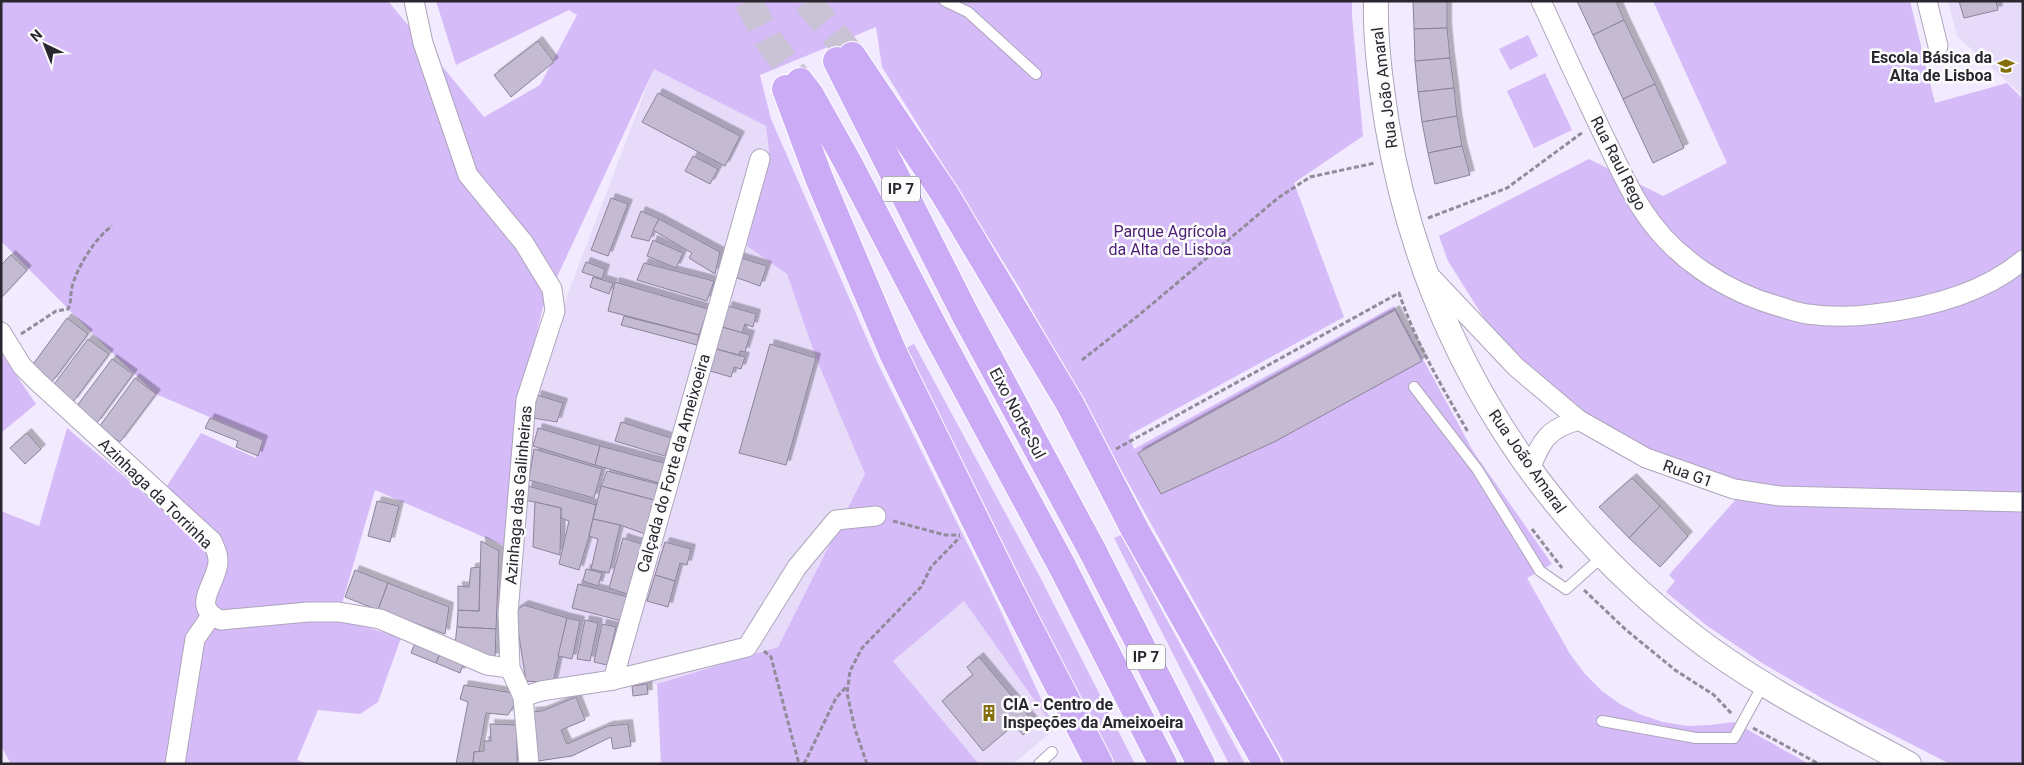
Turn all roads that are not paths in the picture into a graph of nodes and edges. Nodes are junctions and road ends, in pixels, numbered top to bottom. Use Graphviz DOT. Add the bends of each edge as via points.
graph roads {
  1 [pos="414,1"];
  2 [pos="945,1"];
  3 [pos="1376,1"];
  4 [pos="1541,1"];
  5 [pos="1927,1"];
  6 [pos="1938,46"];
  7 [pos="1036,74"];
  8 [pos="760,159"];
  9 [pos="2023,260"];
  10 [pos="1423,269"];
  11 [pos="5,338"];
  12 [pos="1414,387"];
  13 [pos="1579,420"];
  14 [pos="1530,469"];
  15 [pos="2023,502"];
  16 [pos="876,516"];
  17 [pos="1604,556"];
  18 [pos="211,616"];
  19 [pos="510,668"];
  20 [pos="613,680"];
  21 [pos="1763,684"];
  22 [pos="523,697"];
  23 [pos="1602,721"];
  24 [pos="1052,752"];
  25 [pos="175,764"];
  26 [pos="529,764"];
  27 [pos="1039,764"];
  28 [pos="1099,764"];
  29 [pos="1163,764"];
  30 [pos="1201,764"];
  31 [pos="1267,764"];
  32 [pos="1908,764"];
  1 -- 19 [label="street, Azinhaga das Galinheiras" via="423,42 468,175 524,243 552,289 555,311 526,400 508,613"];
  2 -- 7 [label="lane" via="968,12"];
  3 -- 10 [label="street, Rua João Amaral" via="1380,82 1393,159"];
  4 -- 9 [label="street, Rua Raul Rego" via="1642,210 1697,267 1728,287 1765,303 1806,314 1854,317 1902,311 1942,301 1986,283"];
  5 -- 6 [label="street"];
  8 -- 20 [label="street, Calçada do Forte da Ameixoeira"];
  10 -- 13 [label="street, Rua G1" via="1516,367"];
  10 -- 14 [label="street, Rua João Amaral" via="1480,393"];
  11 -- 18 [label="street, Azinhaga da Torrinha" via="22,366 38,382 212,542 218,566 205,607"];
  12 -- 17 [label="lane" via="1477,469 1540,571 1566,589"];
  13 -- 14 [label="street" via="1551,432 1541,443"];
  13 -- 15 [label="street, Rua G1" via="1646,458 1734,489 1780,496"];
  14 -- 17 [label="street, Rua João Amaral"];
  16 -- 20 [label="street" via="836,520 797,567 747,647"];
  17 -- 21 [label="street, Rua João Amaral" via="1653,604"];
  18 -- 19 [label="street" via="222,620 339,612 380,618 488,665"];
  18 -- 25 [label="street" via="195,639"];
  19 -- 22 [label="street, Azinhaga das Galinheiras"];
  20 -- 22 [label="street" via="541,691"];
  21 -- 23 [label="lane" via="1734,738 1696,738"];
  21 -- 32 [label="street, Rua João Amaral"];
  22 -- 26 [label="street, Azinhaga das Galinheiras"];
  24 -- 27 [label="lane"];
  28 -- 29 [label="highway, Eixo Norte-Sul / IP 7, bridge" via="894,355 819,178 793,85 810,95 847,161"];
  30 -- 31 [label="highway, Eixo Norte-Sul / IP 7, bridge" via="1092,550 966,316 844,59 944,192 1070,404 1134,528"];
}
